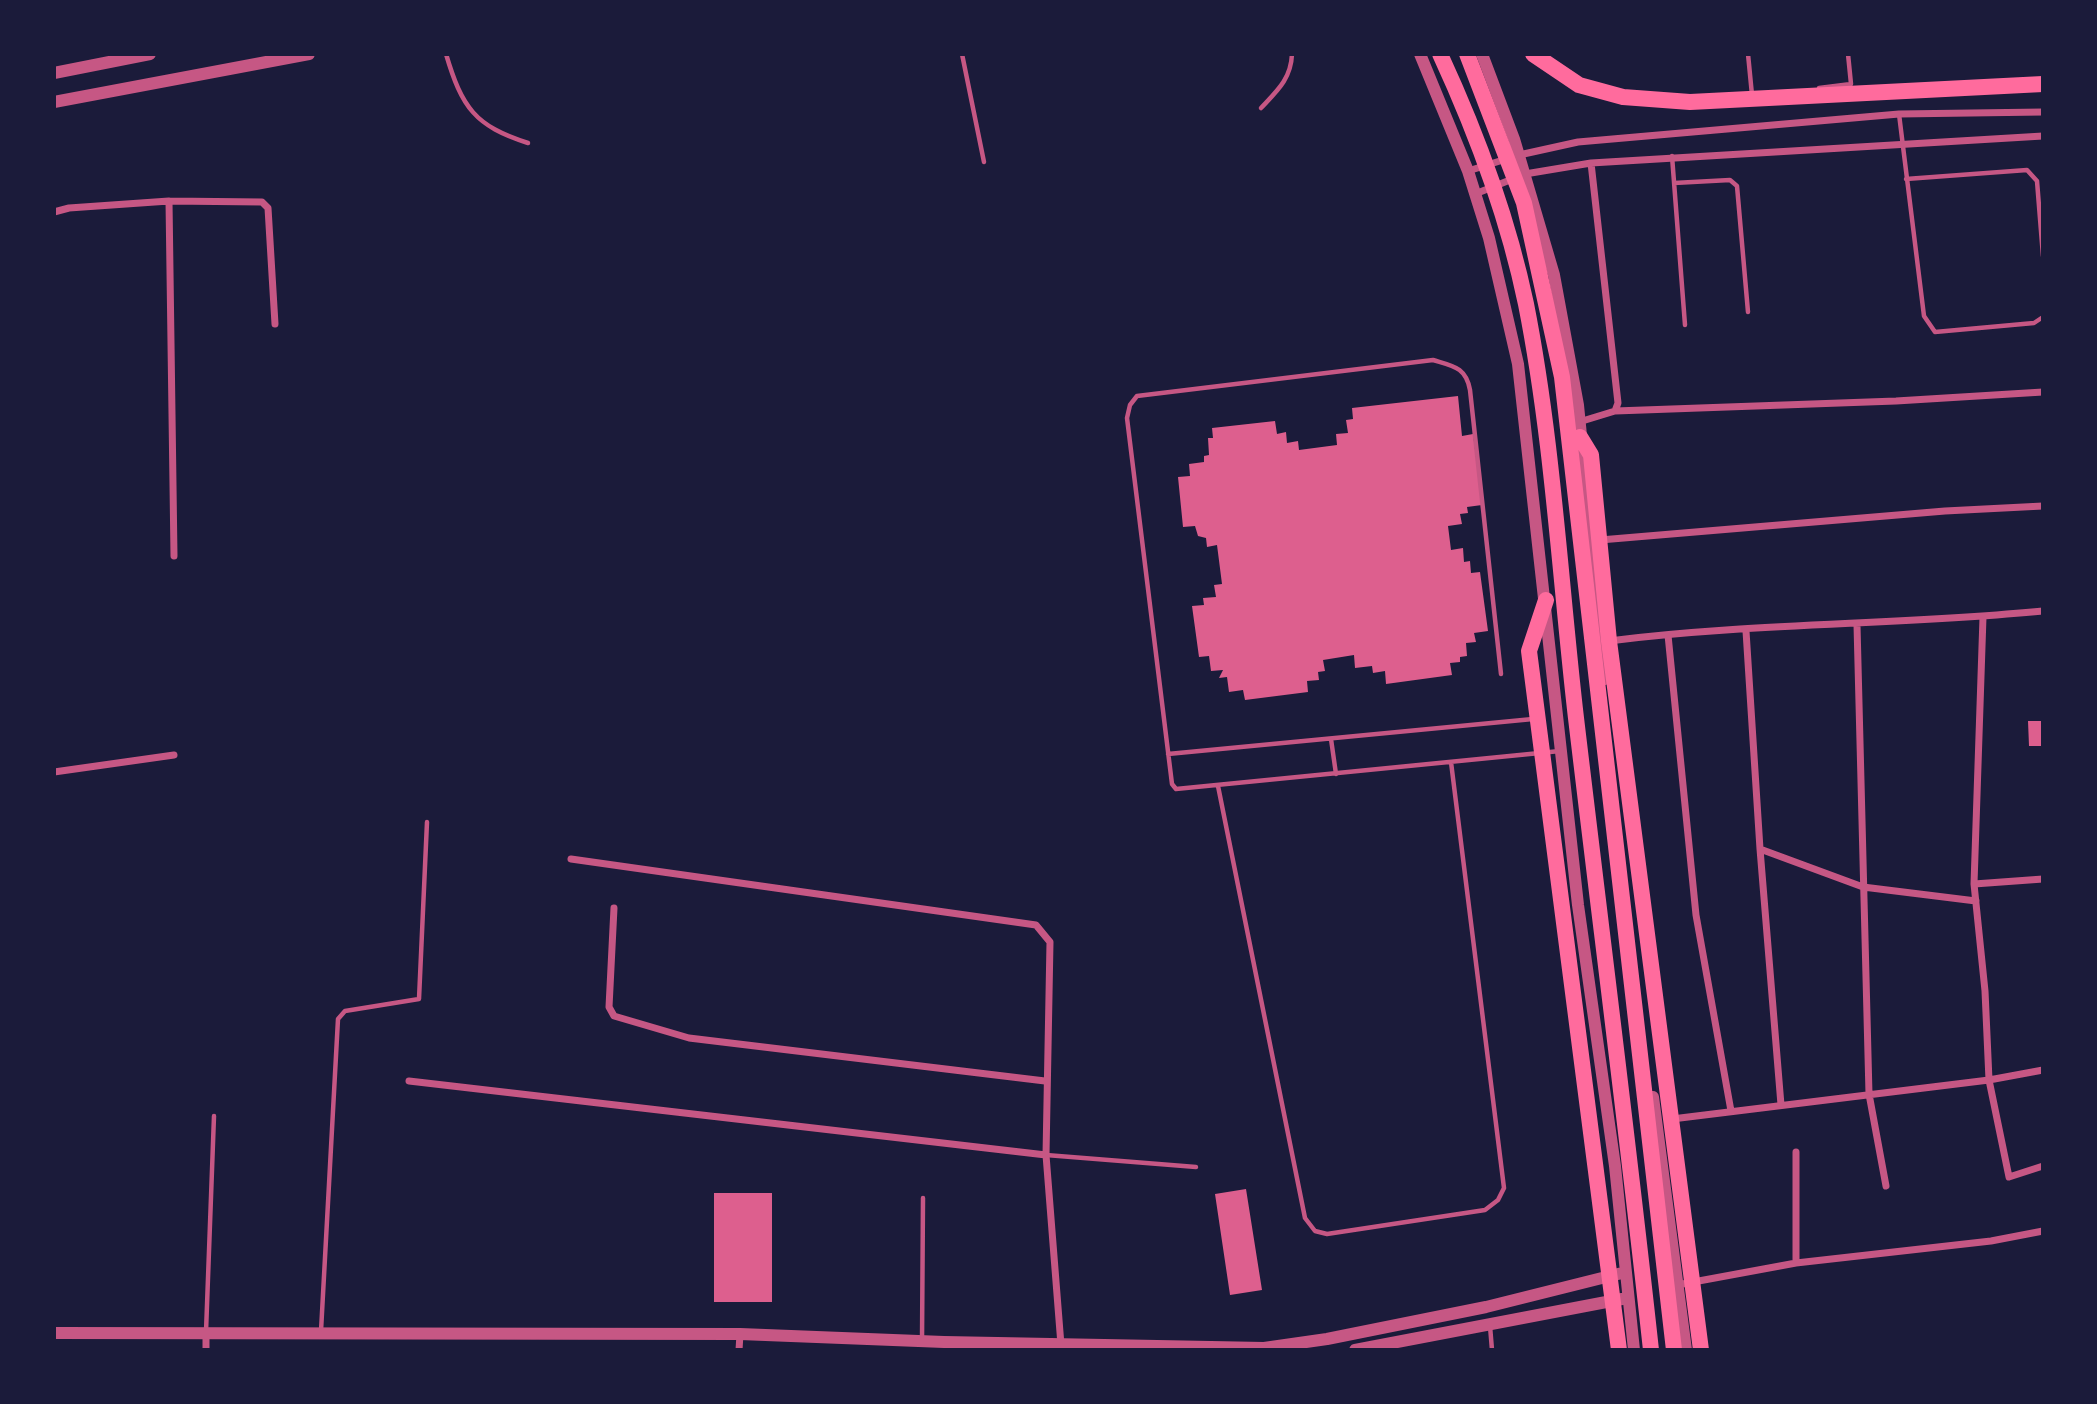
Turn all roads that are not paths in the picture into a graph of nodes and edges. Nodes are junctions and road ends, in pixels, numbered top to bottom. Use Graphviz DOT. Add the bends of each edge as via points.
graph roads {
  1 [pos="150,54"];
  2 [pos="309,54"];
  3 [pos="446,54"];
  4 [pos="962,54"];
  5 [pos="1292,54"];
  6 [pos="1420,54"];
  7 [pos="1440,54"];
  8 [pos="1466,54"];
  9 [pos="1482,54"];
  10 [pos="1534,54"];
  11 [pos="1748,54"];
  12 [pos="1848,54"];
  13 [pos="54,73"];
  14 [pos="2043,84"];
  15 [pos="54,102"];
  16 [pos="1261,108"];
  17 [pos="2043,112"];
  18 [pos="1899,114"];
  19 [pos="2043,136"];
  20 [pos="528,143"];
  21 [pos="1901,144"];
  22 [pos="1519,155"];
  23 [pos="1672,155"];
  24 [pos="984,162"];
  25 [pos="1591,163"];
  26 [pos="1468,171"];
  27 [pos="1525,174"];
  28 [pos="1906,179"];
  29 [pos="1674,183"];
  30 [pos="1475,194"];
  31 [pos="169,201"];
  32 [pos="54,212"];
  33 [pos="2043,256"];
  34 [pos="1748,312"];
  35 [pos="2043,317"];
  36 [pos="275,324"];
  37 [pos="1685,325"];
  38 [pos="2043,391"];
  39 [pos="1615,411"];
  40 [pos="1580,429"];
  41 [pos="2043,506"];
  42 [pos="1598,540"];
  43 [pos="174,556"];
  44 [pos="1546,600"];
  45 [pos="2043,611"];
  46 [pos="1983,617"];
  47 [pos="1857,625"];
  48 [pos="1746,631"];
  49 [pos="1668,635"];
  50 [pos="1609,641"];
  51 [pos="1502,674"];
  52 [pos="1559,716"];
  53 [pos="1331,739"];
  54 [pos="1562,751"];
  55 [pos="1168,754"];
  56 [pos="174,755"];
  57 [pos="1451,762"];
  58 [pos="54,772"];
  59 [pos="1336,774"];
  60 [pos="1218,786"];
  61 [pos="427,822"];
  62 [pos="1760,849"];
  63 [pos="571,859"];
  64 [pos="2043,879"];
  65 [pos="1974,884"];
  66 [pos="1863,887"];
  67 [pos="1976,901"];
  68 [pos="614,908"];
  69 [pos="2043,1070"];
  70 [pos="1989,1080"];
  71 [pos="409,1081"];
  72 [pos="1045,1081"];
  73 [pos="1869,1094"];
  74 [pos="1781,1105"];
  75 [pos="1731,1111"];
  76 [pos="214,1116"];
  77 [pos="1656,1121"];
  78 [pos="1796,1152"];
  79 [pos="1046,1155"];
  80 [pos="2043,1166"];
  81 [pos="1196,1167"];
  82 [pos="1885,1186"];
  83 [pos="923,1198"];
  84 [pos="2043,1231"];
  85 [pos="1796,1263"];
  86 [pos="1626,1272"];
  87 [pos="1677,1285"];
  88 [pos="1629,1298"];
  89 [pos="1489,1324"];
  90 [pos="206,1332"];
  91 [pos="321,1332"];
  92 [pos="54,1333"];
  93 [pos="740,1334"];
  94 [pos="922,1342"];
  95 [pos="1328,1344"];
  96 [pos="1061,1345"];
  97 [pos="206,1350"];
  98 [pos="739,1350"];
  99 [pos="1355,1350"];
  100 [pos="1492,1350"];
  101 [pos="1619,1350"];
  102 [pos="1634,1350"];
  103 [pos="1651,1350"];
  104 [pos="1674,1350"];
  105 [pos="1686,1350"];
  106 [pos="1701,1350"];
  1 -- 13 [label="street"];
  2 -- 15 [label="street"];
  3 -- 20 [label="lane" via="461,96 478,118 496,133"];
  4 -- 24 [label="lane"];
  5 -- 16 [label="lane" via="1284,83"];
  6 -- 26 [label="street"];
  7 -- 103 [label="main road" via="1504,216 1543,408"];
  8 -- 104 [label="main road" via="1524,204 1562,377"];
  9 -- 22 [label="street"];
  10 -- 14 [label="main road" via="1579,85 1623,97 1690,102"];
  11 -- 12 [label="lane" via="1752,96 1851,84"];
  17 -- 18 [label="street"];
  18 -- 21 [label="lane"];
  18 -- 22 [label="street" via="1578,142"];
  19 -- 21 [label="street"];
  21 -- 23 [label="street"];
  21 -- 28 [label="lane"];
  22 -- 26 [label="street"];
  22 -- 27 [label="street"];
  23 -- 25 [label="street"];
  23 -- 29 [label="lane"];
  25 -- 27 [label="street"];
  25 -- 39 [label="street" via="1618,403"];
  26 -- 30 [label="street"];
  27 -- 30 [label="street"];
  27 -- 40 [label="street" via="1554,275"];
  28 -- 33 [label="lane" via="2027,170 2037,181"];
  28 -- 35 [label="lane" via="1928,326 1935,332 2034,323"];
  29 -- 34 [label="lane" via="1730,180 1737,186"];
  29 -- 37 [label="lane"];
  30 -- 44 [label="street" via="1518,364"];
  31 -- 32 [label="street"];
  31 -- 36 [label="street" via="266,205"];
  31 -- 43 [label="street"];
  38 -- 39 [label="street"];
  39 -- 40 [label="street"];
  40 -- 42 [label="main road" via="1591,455"];
  40 -- 77 [label="street" via="1611,745"];
  41 -- 42 [label="street"];
  42 -- 50 [label="main road"];
  44 -- 52 [label="street"];
  44 -- 101 [label="main road" via="1529,651"];
  45 -- 46 [label="street"];
  46 -- 47 [label="street"];
  46 -- 65 [label="street"];
  47 -- 48 [label="street"];
  47 -- 66 [label="street"];
  48 -- 49 [label="street"];
  48 -- 62 [label="street"];
  49 -- 50 [label="street"];
  49 -- 75 [label="street" via="1696,915"];
  50 -- 106 [label="main road"];
  51 -- 55 [label="lane" via="1470,390 1460,368 1433,360 1137,396 1127,418"];
  52 -- 53 [label="lane"];
  52 -- 54 [label="street"];
  53 -- 55 [label="lane"];
  53 -- 59 [label="lane"];
  54 -- 57 [label="lane"];
  54 -- 86 [label="street"];
  55 -- 60 [label="lane" via="1176,789"];
  56 -- 58 [label="street"];
  57 -- 59 [label="lane"];
  57 -- 60 [label="lane" via="1504,1188 1485,1210 1327,1234 1315,1231 1305,1218"];
  59 -- 60 [label="lane"];
  61 -- 91 [label="lane" via="419,999 345,1012 338,1019"];
  62 -- 66 [label="street"];
  62 -- 74 [label="street"];
  63 -- 72 [label="street" via="1036,925 1050,942"];
  64 -- 65 [label="street"];
  65 -- 67 [label="street"];
  66 -- 67 [label="street"];
  66 -- 73 [label="street"];
  67 -- 70 [label="street"];
  68 -- 72 [label="street" via="609,1007 614,1016 689,1038"];
  69 -- 70 [label="street"];
  70 -- 73 [label="street"];
  70 -- 80 [label="street" via="2009,1177"];
  71 -- 79 [label="street"];
  72 -- 79 [label="street"];
  73 -- 74 [label="street"];
  73 -- 82 [label="street"];
  74 -- 75 [label="street"];
  75 -- 77 [label="street"];
  76 -- 90 [label="lane"];
  77 -- 87 [label="street"];
  78 -- 85 [label="street"];
  79 -- 81 [label="lane"];
  79 -- 96 [label="street"];
  83 -- 94 [label="lane"];
  84 -- 85 [label="street"];
  85 -- 87 [label="street"];
  86 -- 88 [label="street"];
  86 -- 95 [label="street"];
  87 -- 105 [label="street"];
  88 -- 89 [label="street"];
  88 -- 102 [label="street"];
  89 -- 99 [label="street"];
  89 -- 100 [label="lane"];
  90 -- 91 [label="street"];
  90 -- 92 [label="street"];
  90 -- 97 [label="street"];
  91 -- 93 [label="street"];
  93 -- 94 [label="street"];
  93 -- 98 [label="street"];
  94 -- 96 [label="street"];
  95 -- 96 [label="street" via="1264,1348"];
}
